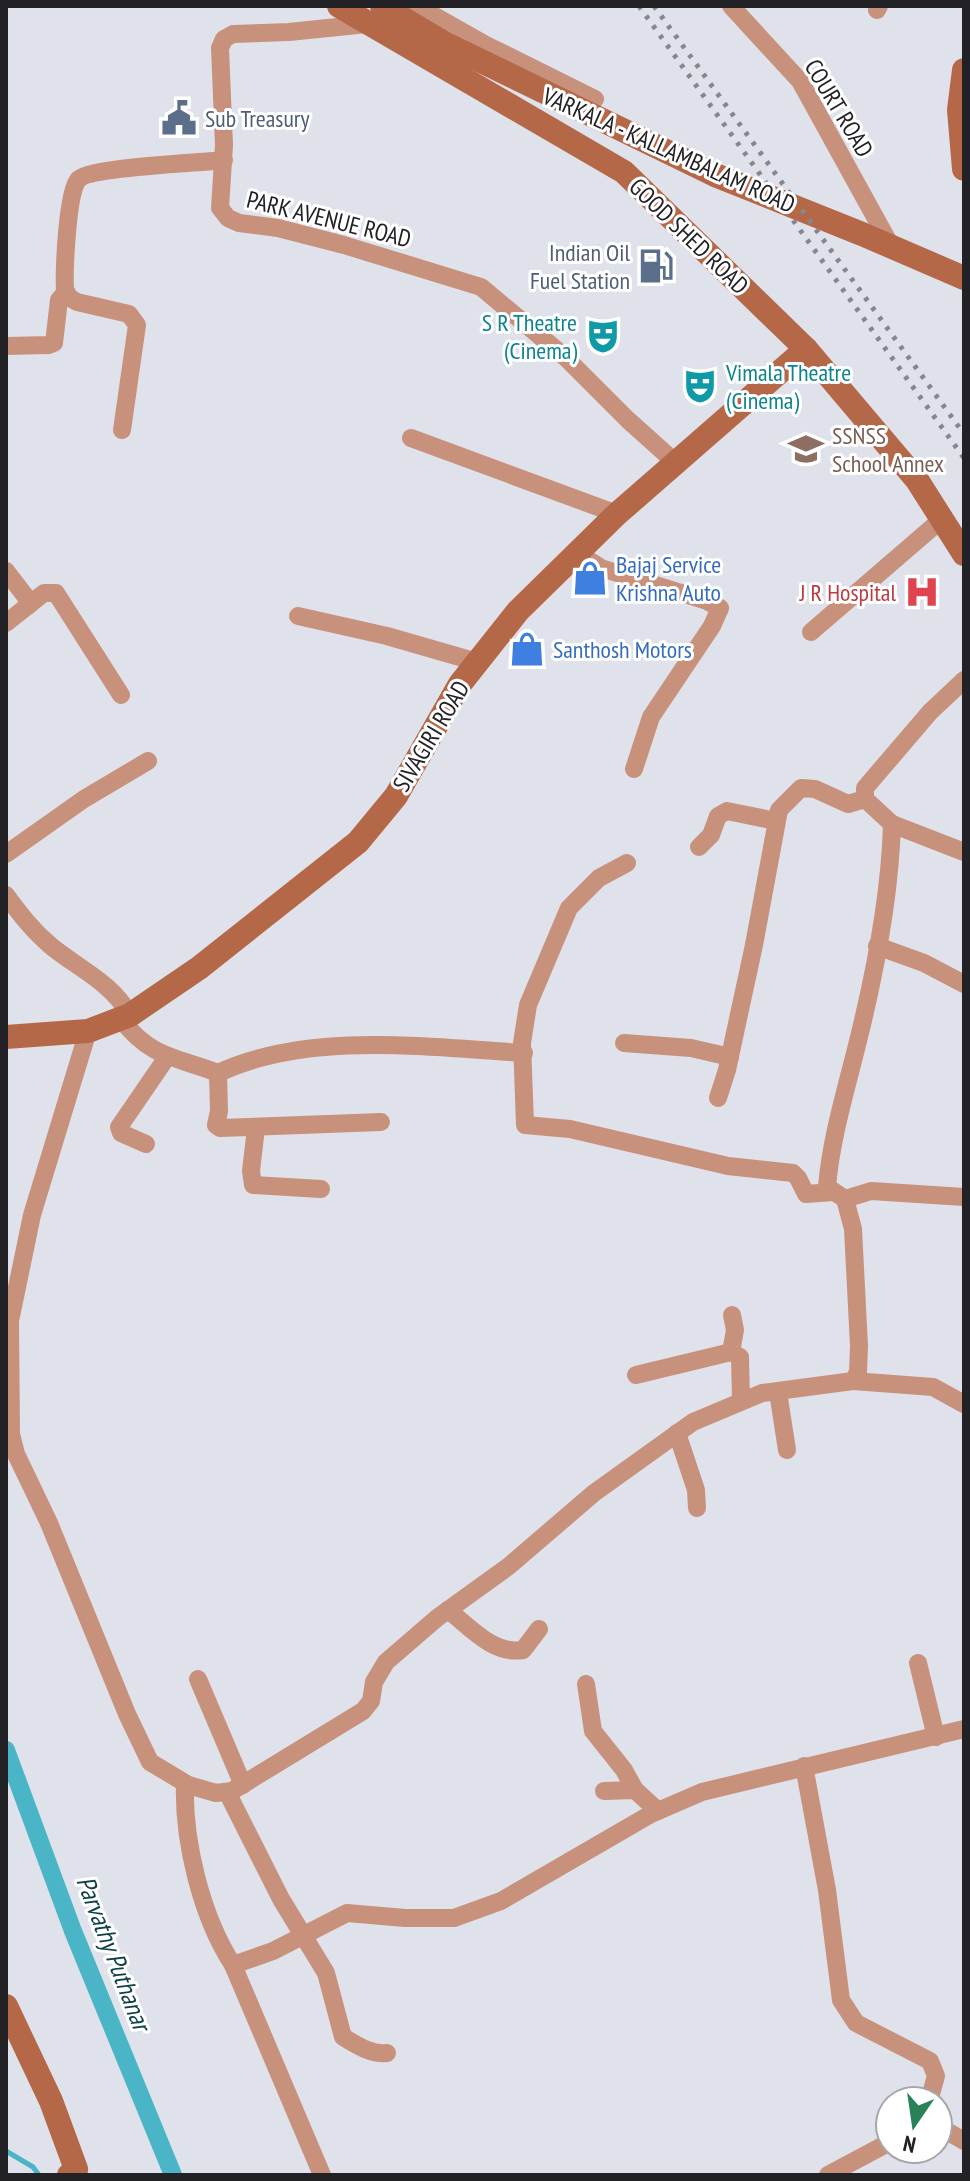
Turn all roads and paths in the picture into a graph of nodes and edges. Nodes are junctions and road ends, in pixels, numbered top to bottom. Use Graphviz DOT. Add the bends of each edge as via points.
graph roads {
  1 [pos="339,6"];
  2 [pos="417,6"];
  3 [pos="731,6"];
  4 [pos="375,15"];
  5 [pos="964,70"];
  6 [pos="595,99"];
  7 [pos="224,160"];
  8 [pos="964,169"];
  9 [pos="891,246"];
  10 [pos="964,278"];
  11 [pos="66,292"];
  12 [pos="6,346"];
  13 [pos="806,349"];
  14 [pos="122,430"];
  15 [pos="411,438"];
  16 [pos="676,463"];
  17 [pos="617,514"];
  18 [pos="942,519"];
  19 [pos="577,553"];
  20 [pos="964,554"];
  21 [pos="6,571"];
  22 [pos="29,605"];
  23 [pos="298,616"];
  24 [pos="6,623"];
  25 [pos="811,632"];
  26 [pos="477,662"];
  27 [pos="964,680"];
  28 [pos="121,695"];
  29 [pos="148,761"];
  30 [pos="634,769"];
  31 [pos="865,799"];
  32 [pos="776,821"];
  33 [pos="892,824"];
  34 [pos="699,847"];
  35 [pos="964,852"];
  36 [pos="6,854"];
  37 [pos="627,863"];
  38 [pos="6,895"];
  39 [pos="877,946"];
  40 [pos="964,984"];
  41 [pos="126,1017"];
  42 [pos="88,1031"];
  43 [pos="6,1037"];
  44 [pos="624,1043"];
  45 [pos="524,1053"];
  46 [pos="167,1057"];
  47 [pos="730,1057"];
  48 [pos="218,1073"];
  49 [pos="718,1098"];
  50 [pos="381,1122"];
  51 [pos="256,1128"];
  52 [pos="146,1144"];
  53 [pos="321,1189"];
  54 [pos="839,1196"];
  55 [pos="964,1197"];
  56 [pos="732,1315"];
  57 [pos="731,1352"];
  58 [pos="636,1375"];
  59 [pos="853,1381"];
  60 [pos="778,1392"];
  61 [pos="741,1401"];
  62 [pos="964,1404"];
  63 [pos="677,1433"];
  64 [pos="787,1450"];
  65 [pos="697,1508"];
  66 [pos="448,1610"];
  67 [pos="539,1629"];
  68 [pos="918,1663"];
  69 [pos="198,1679"];
  70 [pos="586,1684"];
  71 [pos="964,1729"];
  72 [pos="936,1737"];
  73 [pos="804,1766"];
  74 [pos="185,1784"];
  75 [pos="235,1788"];
  76 [pos="635,1790"];
  77 [pos="604,1791"];
  78 [pos="658,1811"];
  79 [pos="305,1935"];
  80 [pos="233,1965"];
  81 [pos="6,2006"];
  82 [pos="387,2053"];
  83 [pos="933,2085"];
  84 [pos="874,2151"];
  85 [pos="75,2173"];
  86 [pos="322,2175"];
  87 [pos="828,2175"];
  1 -- 4 [label="main road, GOOD SHED ROAD"];
  2 -- 6 [label="street"];
  3 -- 9 [label="street, COURT ROAD" via="800,81"];
  4 -- 7 [label="street, PARK AVENUE ROAD" via="224,39"];
  4 -- 9 [label="main road, VARKALA - KALLAMBALAM ROAD" via="444,43 701,169"];
  4 -- 13 [label="main road, GOOD SHED ROAD" via="624,172"];
  5 -- 8 [label="main road" via="959,110"];
  7 -- 11 [label="street" via="131,168 79,179 70,212"];
  7 -- 16 [label="street, PARK AVENUE ROAD" via="219,202 228,218 344,245 481,287 565,357"];
  9 -- 10 [label="main road, VARKALA - KALLAMBALAM ROAD"];
  11 -- 12 [label="street" via="59,300 54,343"];
  11 -- 14 [label="street" via="77,302 126,313 136,322"];
  13 -- 16 [label="main road, SIVAGIRI ROAD"];
  13 -- 18 [label="main road, GOOD SHED ROAD" via="917,480"];
  15 -- 17 [label="street"];
  16 -- 17 [label="main road, SIVAGIRI ROAD"];
  17 -- 19 [label="main road, SIVAGIRI ROAD"];
  18 -- 20 [label="main road, GOOD SHED ROAD"];
  18 -- 25 [label="street"];
  19 -- 26 [label="main road, SIVAGIRI ROAD" via="518,611"];
  19 -- 30 [label="street" via="601,568 720,608 651,717"];
  21 -- 22 [label="street"];
  22 -- 24 [label="street"];
  22 -- 28 [label="street" via="48,591 59,595"];
  23 -- 26 [label="street"];
  26 -- 41 [label="main road, SIVAGIRI ROAD" via="396,796 358,842 199,968"];
  27 -- 31 [label="street" via="865,788"];
  29 -- 36 [label="street"];
  31 -- 32 [label="street" via="848,804 801,788 779,810"];
  31 -- 33 [label="street"];
  32 -- 34 [label="street" via="720,813"];
  32 -- 47 [label="street"];
  33 -- 35 [label="street"];
  33 -- 39 [label="street"];
  37 -- 45 [label="street" via="599,878 569,908 528,1005"];
  38 -- 41 [label="street" via="31,929 107,984 121,999"];
  39 -- 40 [label="street"];
  39 -- 54 [label="street" via="829,1161 827,1187"];
  41 -- 42 [label="main road, SIVAGIRI ROAD"];
  41 -- 46 [label="street" via="133,1035"];
  42 -- 43 [label="main road, SIVAGIRI ROAD"];
  42 -- 74 [label="street" via="32,1215 10,1321 11,1434 150,1762"];
  44 -- 47 [label="street"];
  45 -- 48 [label="street" via="414,1046 321,1048 254,1059"];
  45 -- 54 [label="street" via="525,1125 570,1129 728,1166 793,1173 806,1194"];
  46 -- 48 [label="street"];
  46 -- 52 [label="street" via="119,1127 121,1133"];
  47 -- 49 [label="street"];
  48 -- 51 [label="street" via="217,1127"];
  50 -- 51 [label="street"];
  51 -- 53 [label="street" via="253,1185"];
  54 -- 55 [label="street" via="871,1191"];
  54 -- 59 [label="street" via="853,1229 859,1346"];
  56 -- 57 [label="street"];
  57 -- 58 [label="street"];
  57 -- 61 [label="street" via="740,1357"];
  59 -- 60 [label="street"];
  59 -- 62 [label="street" via="933,1387"];
  60 -- 61 [label="street"];
  60 -- 64 [label="street"];
  61 -- 63 [label="street"];
  63 -- 65 [label="street"];
  63 -- 66 [label="street"];
  66 -- 67 [label="street" via="510,1652 523,1650"];
  66 -- 75 [label="street" via="381,1667 363,1711"];
  68 -- 72 [label="street"];
  69 -- 75 [label="street"];
  70 -- 76 [label="street" via="593,1731"];
  71 -- 72 [label="street"];
  72 -- 73 [label="street"];
  73 -- 78 [label="street" via="702,1792"];
  73 -- 83 [label="street" via="841,2000 856,2023 930,2061"];
  74 -- 75 [label="street" via="216,1793"];
  74 -- 80 [label="street" via="184,1810 197,1880"];
  75 -- 79 [label="street" via="281,1899"];
  76 -- 77 [label="street"];
  76 -- 78 [label="street"];
  78 -- 79 [label="street" via="501,1901 466,1914 405,1918 347,1913"];
  79 -- 80 [label="street"];
  79 -- 82 [label="street" via="332,1990 343,2037 364,2049"];
  80 -- 86 [label="street"];
  81 -- 85 [label="main road" via="51,2101"];
  84 -- 87 [label="street"];
}
